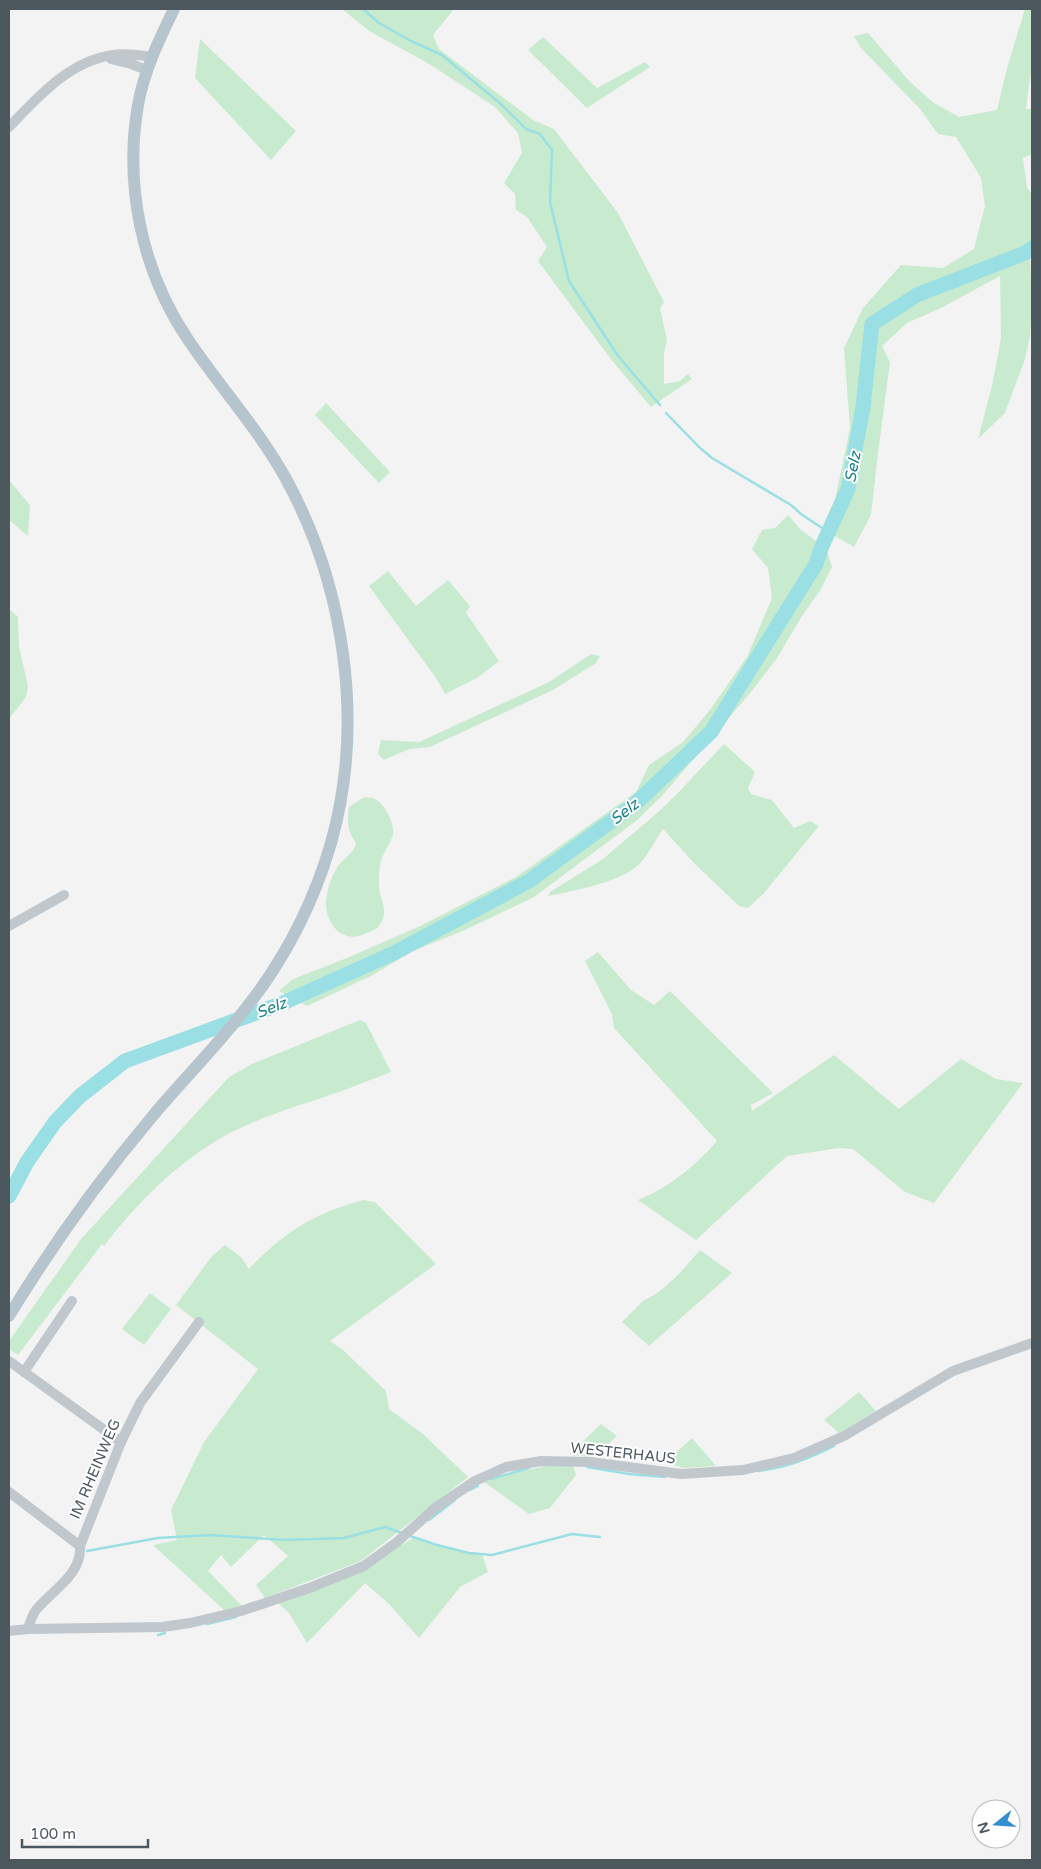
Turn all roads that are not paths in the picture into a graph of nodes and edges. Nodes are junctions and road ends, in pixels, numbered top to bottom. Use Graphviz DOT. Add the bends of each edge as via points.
graph roads {
  1 [pos="174,9"];
  2 [pos="152,57"];
  3 [pos="92,60"];
  4 [pos="147,70"];
  5 [pos="9,126"];
  6 [pos="64,895"];
  7 [pos="9,926"];
  8 [pos="72,1300"];
  9 [pos="9,1316"];
  10 [pos="199,1322"];
  11 [pos="1032,1342"];
  12 [pos="9,1361"];
  13 [pos="24,1372"];
  14 [pos="121,1442"];
  15 [pos="9,1492"];
  16 [pos="80,1546"];
  17 [pos="28,1629"];
  18 [pos="9,1632"];
  1 -- 2 [label="main road"];
  2 -- 3 [label="street" via="114,55"];
  2 -- 4 [label="main road"];
  3 -- 4 [label="street" via="108,59"];
  3 -- 5 [label="street" via="57,80"];
  4 -- 9 [label="main road" via="138,105 134,155 136,204 147,254 177,323 265,443 308,525 325,573 340,641 347,717 344,772 331,840 317,885 273,972 244,1011 151,1118 90,1197"];
  6 -- 7 [label="street"];
  8 -- 13 [label="street"];
  10 -- 14 [label="street, IM RHEINWEG" via="140,1402"];
  11 -- 17 [label="street, WESTERHAUS" via="953,1371 844,1436 794,1458 743,1470 681,1474 590,1462 542,1461 506,1467 475,1481 435,1508 364,1566 312,1587 241,1611 163,1627"];
  12 -- 13 [label="street"];
  13 -- 14 [label="street"];
  14 -- 16 [label="street, IM RHEINWEG"];
  15 -- 16 [label="street"];
  16 -- 17 [label="street, IM RHEINWEG" via="78,1562 71,1574 34,1612"];
  17 -- 18 [label="street, WESTERHAUS"];
}
